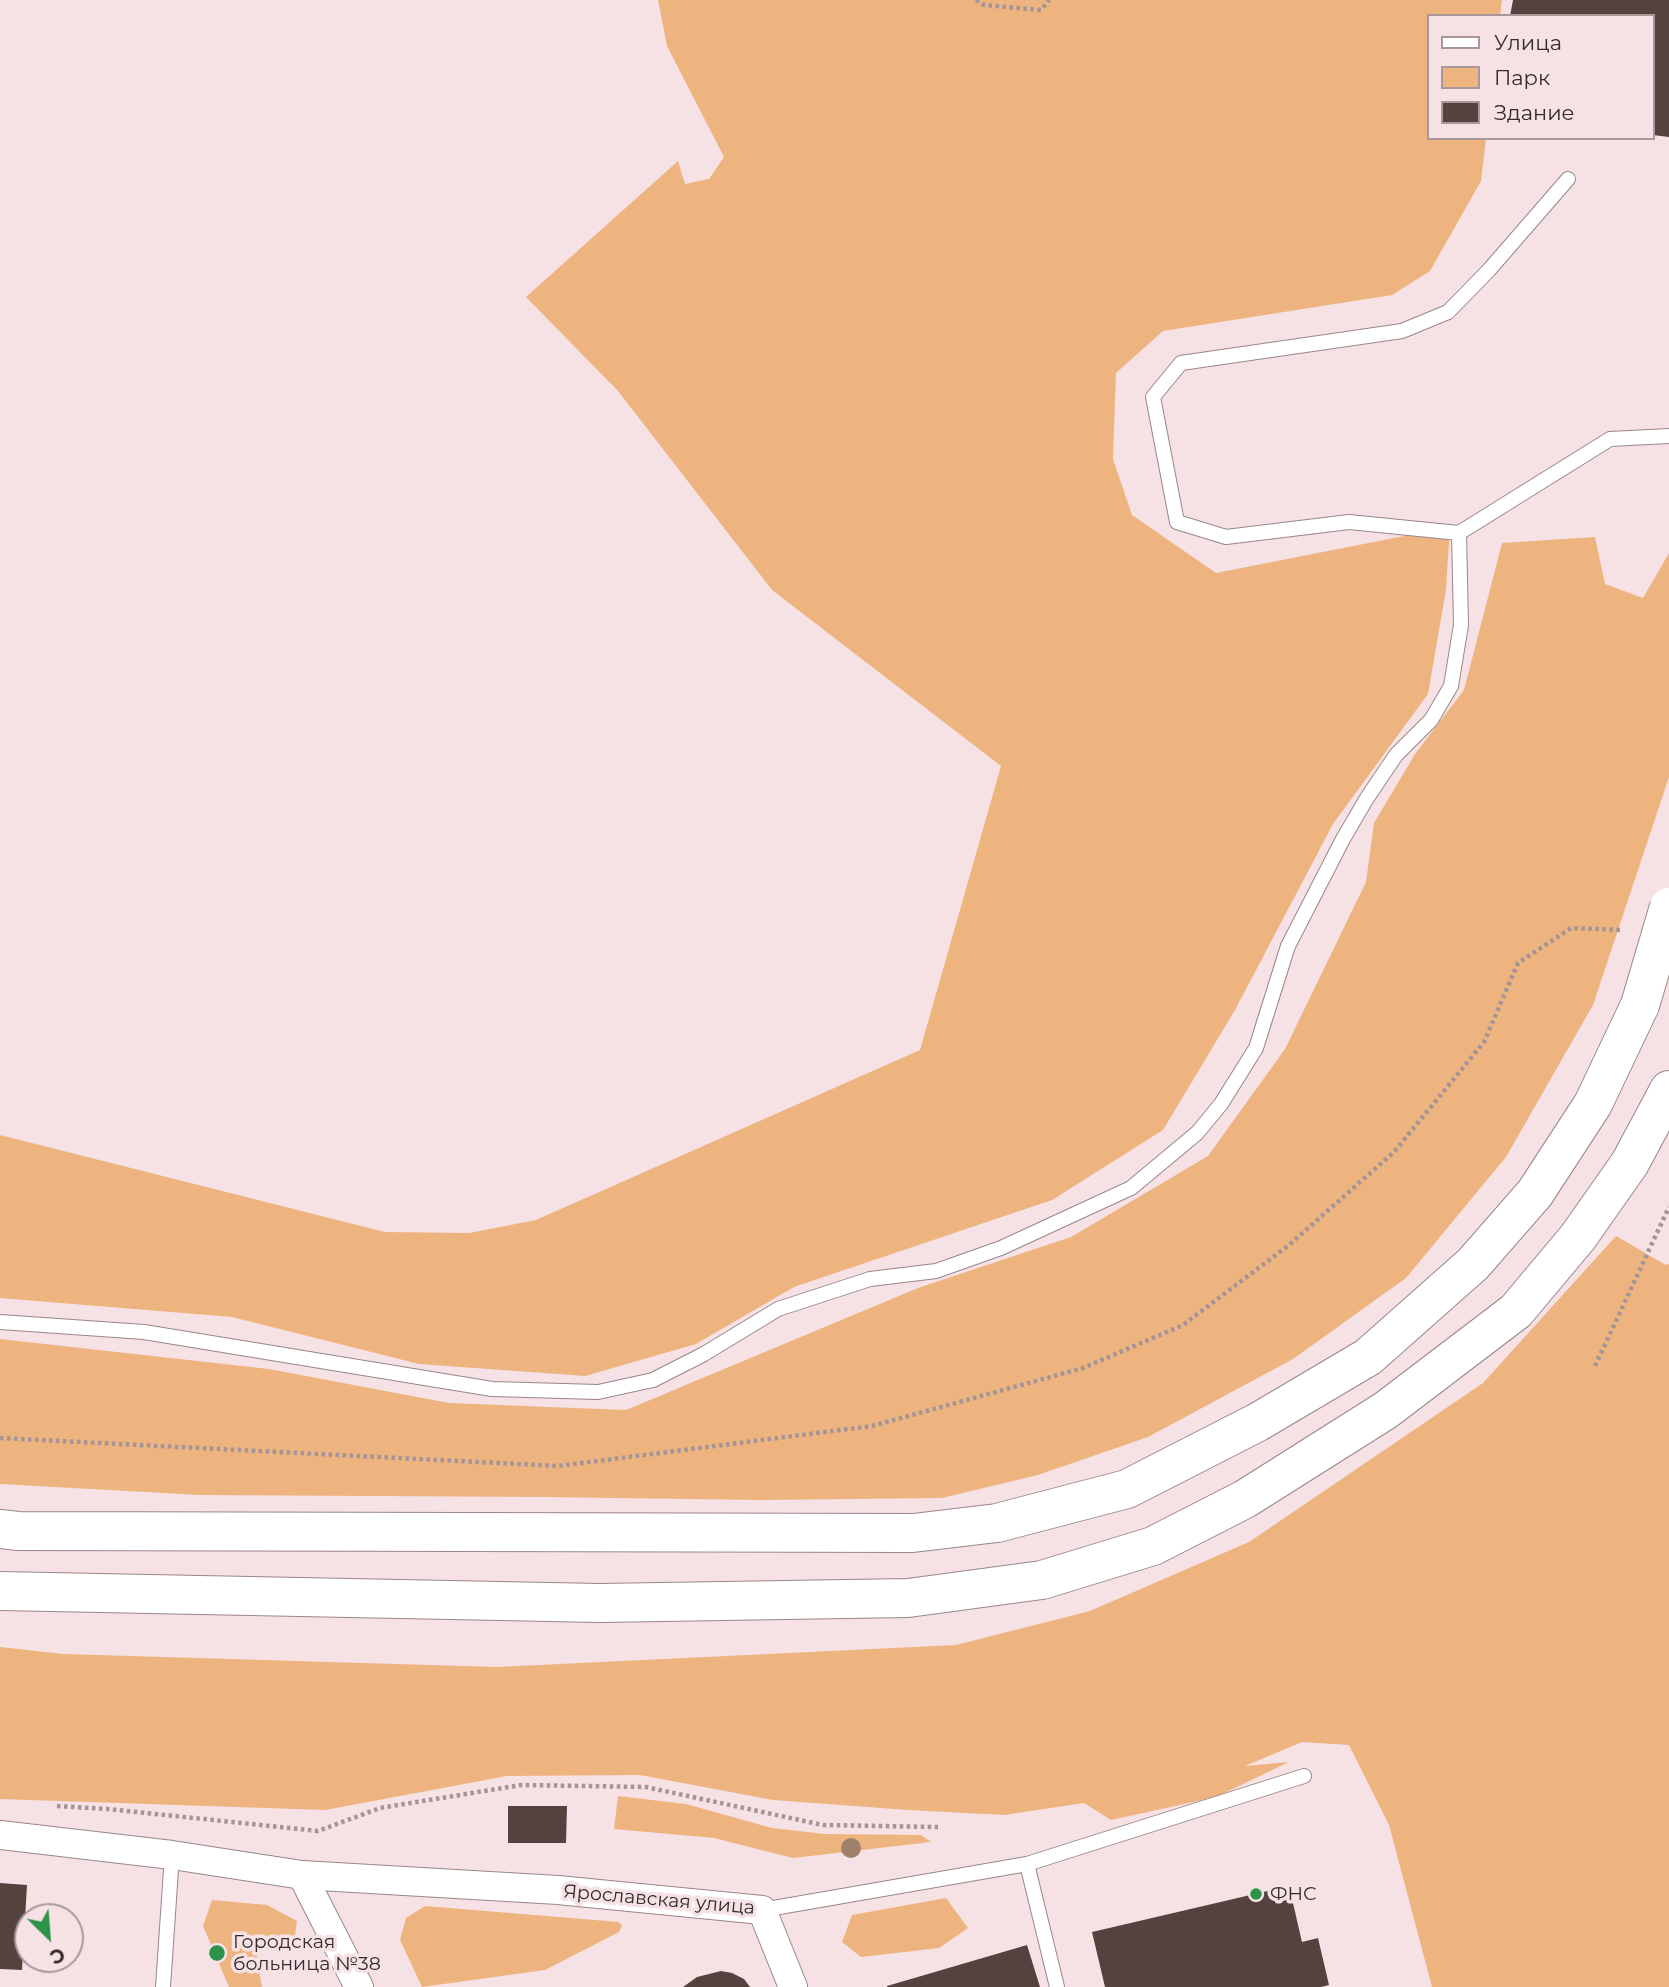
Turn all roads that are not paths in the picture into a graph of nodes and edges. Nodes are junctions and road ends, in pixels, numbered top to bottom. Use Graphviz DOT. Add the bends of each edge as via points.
graph roads {
  1 [pos="1568,179"];
  2 [pos="1669,436"];
  3 [pos="1458,533"];
  4 [pos="1669,907"];
  5 [pos="1669,1090"];
  6 [pos="0,1322"];
  7 [pos="0,1529"];
  8 [pos="0,1591"];
  9 [pos="1304,1776"];
  10 [pos="0,1835"];
  11 [pos="172,1855"];
  12 [pos="1027,1864"];
  13 [pos="302,1875"];
  14 [pos="762,1910"];
  15 [pos="163,1987"];
  16 [pos="359,1987"];
  17 [pos="793,1987"];
  18 [pos="1057,1987"];
  1 -- 3 [label="lane" via="1448,312 1402,331 1181,363 1153,397 1177,522 1226,537 1349,522"];
  2 -- 3 [label="lane" via="1610,439"];
  3 -- 6 [label="lane" via="1461,625 1451,686 1431,720 1396,755 1349,829 1289,946 1256,1048 1221,1104 1197,1133 1131,1188 1000,1248 936,1271 870,1279 778,1309 653,1380 598,1392 492,1389 144,1332"];
  4 -- 7 [label="main road, bridge" via="1640,1005 1592,1104 1535,1194 1473,1264 1368,1357 1258,1422 1127,1489 997,1523 913,1533"];
  5 -- 8 [label="main road" via="1630,1163 1578,1237 1516,1311 1386,1410 1245,1499 1153,1546 1042,1580 908,1598 600,1603"];
  9 -- 12 [label="lane, Ярославская улица"];
  10 -- 11 [label="street, Ярославская улица"];
  11 -- 13 [label="street, Ярославская улица"];
  11 -- 15 [label="lane"];
  12 -- 14 [label="lane, Ярославская улица"];
  12 -- 18 [label="lane"];
  13 -- 14 [label="street, Ярославская улица" via="558,1890"];
  13 -- 16 [label="street"];
  14 -- 17 [label="street"];
}
